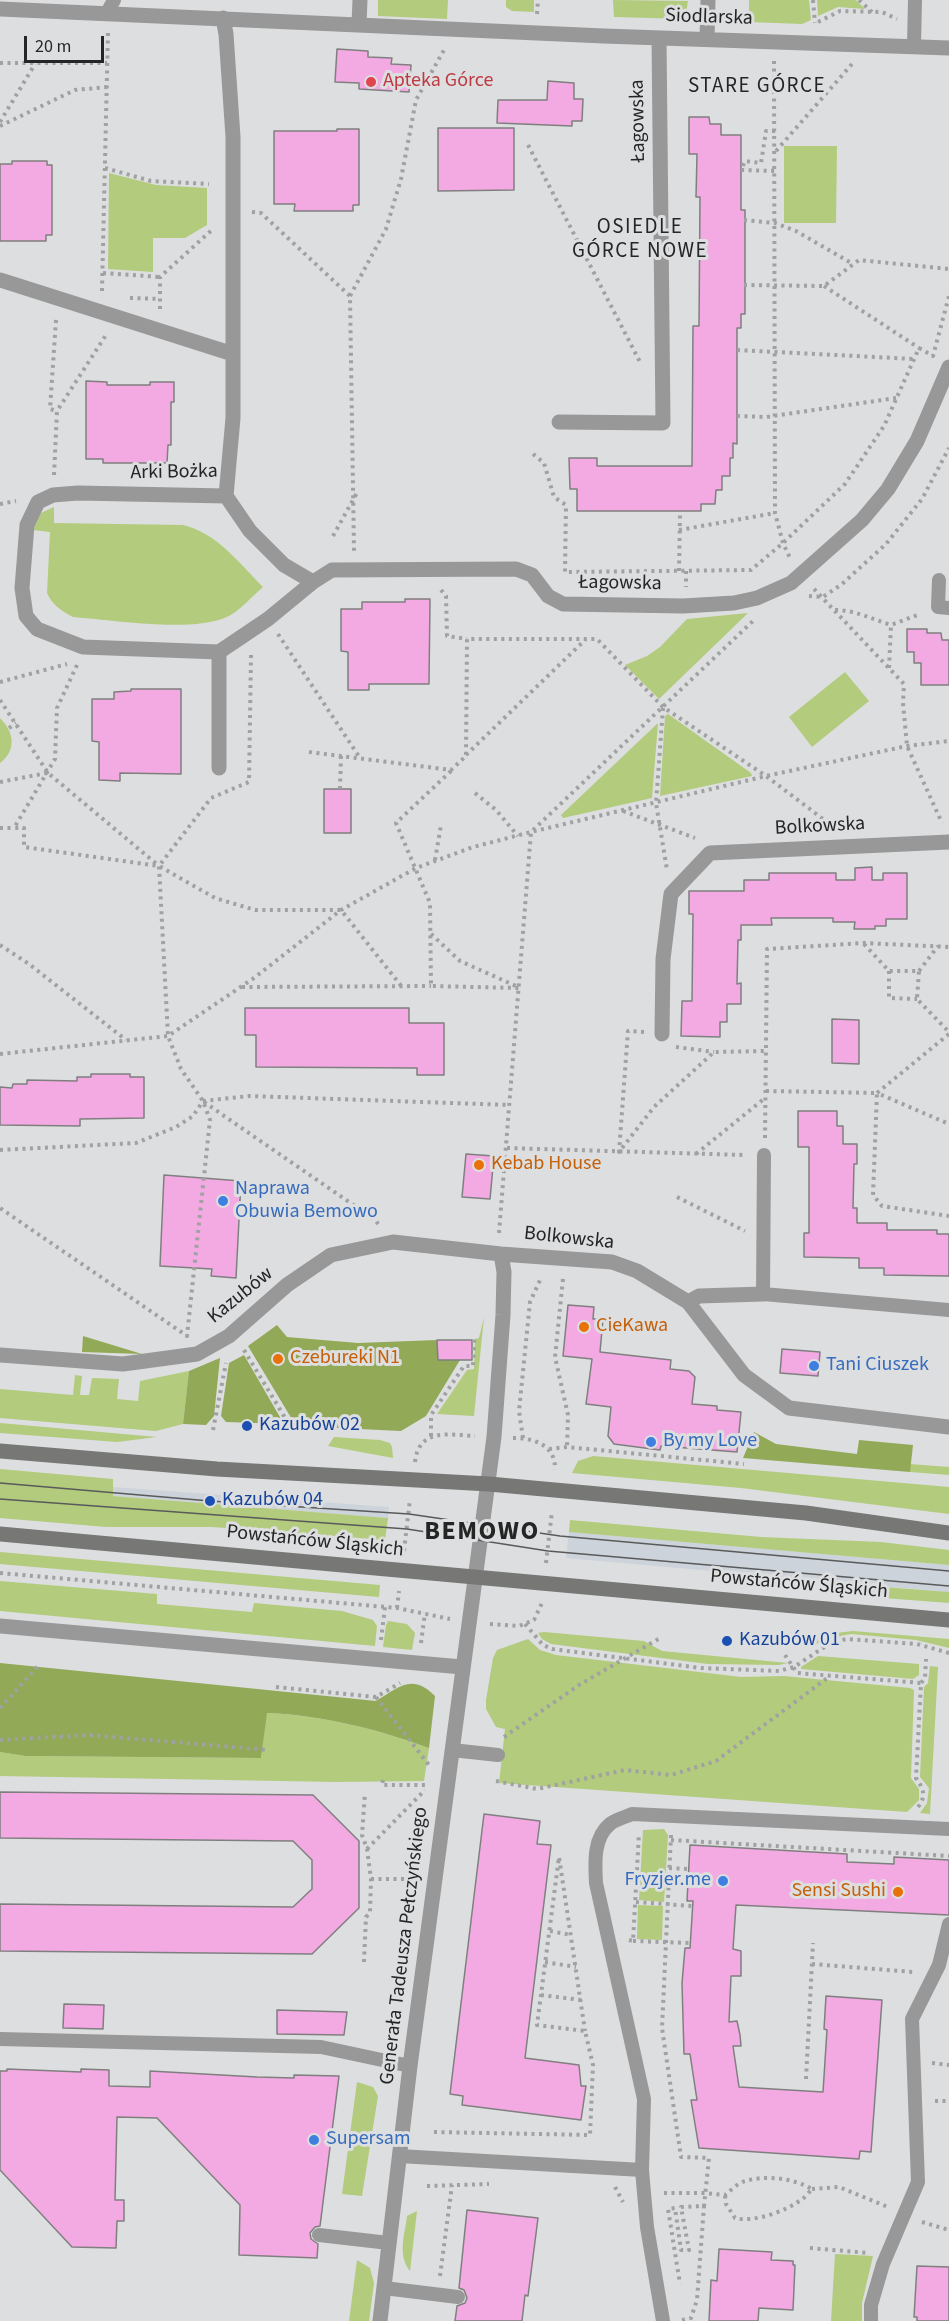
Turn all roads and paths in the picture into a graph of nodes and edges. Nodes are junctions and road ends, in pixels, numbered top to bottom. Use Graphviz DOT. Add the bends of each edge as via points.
graph roads {
  1 [pos="360,0"];
  2 [pos="537,0"];
  3 [pos="708,0"];
  4 [pos="813,0"];
  5 [pos="859,0"];
  6 [pos="915,0"];
  7 [pos="110,7"];
  8 [pos="0,9"];
  9 [pos="872,12"];
  10 [pos="223,18"];
  11 [pos="537,18"];
  12 [pos="900,20"];
  13 [pos="359,24"];
  14 [pos="815,24"];
  15 [pos="806,28"];
  16 [pos="659,38"];
  17 [pos="707,39"];
  18 [pos="448,42"];
  19 [pos="774,42"];
  20 [pos="868,45"];
  21 [pos="914,46"];
  22 [pos="949,48"];
  23 [pos="0,63"];
  24 [pos="35,63"];
  25 [pos="107,63"];
  26 [pos="107,87"];
  27 [pos="0,124"];
  28 [pos="775,131"];
  29 [pos="528,145"];
  30 [pos="776,152"];
  31 [pos="105,168"];
  32 [pos="776,171"];
  33 [pos="209,184"];
  34 [pos="233,211"];
  35 [pos="744,220"];
  36 [pos="776,223"];
  37 [pos="853,264"];
  38 [pos="949,269"];
  39 [pos="103,273"];
  40 [pos="160,277"];
  41 [pos="0,280"];
  42 [pos="744,285"];
  43 [pos="776,285"];
  44 [pos="824,286"];
  45 [pos="350,296"];
  46 [pos="949,296"];
  47 [pos="57,298"];
  48 [pos="102,312"];
  49 [pos="118,317"];
  50 [pos="160,330"];
  51 [pos="919,348"];
  52 [pos="737,350"];
  53 [pos="775,352"];
  54 [pos="233,354"];
  55 [pos="914,359"];
  56 [pos="642,365"];
  57 [pos="949,367"];
  58 [pos="945,389"];
  59 [pos="896,398"];
  60 [pos="57,411"];
  61 [pos="737,416"];
  62 [pos="775,416"];
  63 [pos="559,422"];
  64 [pos="949,448"];
  65 [pos="533,454"];
  66 [pos="358,491"];
  67 [pos="53,495"];
  68 [pos="226,496"];
  69 [pos="353,500"];
  70 [pos="775,513"];
  71 [pos="680,514"];
  72 [pos="680,530"];
  73 [pos="333,536"];
  74 [pos="783,543"];
  75 [pos="354,569"];
  76 [pos="679,571"];
  77 [pos="799,576"];
  78 [pos="939,580"];
  79 [pos="313,582"];
  80 [pos="436,584"];
  81 [pos="801,595"];
  82 [pos="823,597"];
  83 [pos="943,607"];
  84 [pos="834,610"];
  85 [pos="759,615"];
  86 [pos="891,625"];
  87 [pos="268,638"];
  88 [pos="467,639"];
  89 [pos="586,639"];
  90 [pos="251,651"];
  91 [pos="219,652"];
  92 [pos="889,668"];
  93 [pos="0,682"];
  94 [pos="0,700"];
  95 [pos="663,707"];
  96 [pos="16,723"];
  97 [pos="9,728"];
  98 [pos="949,741"];
  99 [pos="907,746"];
  100 [pos="309,752"];
  101 [pos="341,756"];
  102 [pos="466,756"];
  103 [pos="360,759"];
  104 [pos="219,768"];
  105 [pos="451,770"];
  106 [pos="48,772"];
  107 [pos="766,776"];
  108 [pos="0,782"];
  109 [pos="340,789"];
  110 [pos="475,793"];
  111 [pos="656,802"];
  112 [pos="622,811"];
  113 [pos="441,825"];
  114 [pos="659,825"];
  115 [pos="0,828"];
  116 [pos="14,828"];
  117 [pos="531,832"];
  118 [pos="947,834"];
  119 [pos="518,836"];
  120 [pos="703,840"];
  121 [pos="858,846"];
  122 [pos="435,861"];
  123 [pos="159,866"];
  124 [pos="416,868"];
  125 [pos="671,894"];
  126 [pos="341,910"];
  127 [pos="430,934"];
  128 [pos="864,943"];
  129 [pos="0,945"];
  130 [pos="938,946"];
  131 [pos="949,947"];
  132 [pos="890,970"];
  133 [pos="919,971"];
  134 [pos="430,986"];
  135 [pos="241,987"];
  136 [pos="402,987"];
  137 [pos="519,988"];
  138 [pos="917,999"];
  139 [pos="949,1033"];
  140 [pos="662,1034"];
  141 [pos="168,1036"];
  142 [pos="127,1040"];
  143 [pos="765,1051"];
  144 [pos="714,1052"];
  145 [pos="0,1054"];
  146 [pos="766,1091"];
  147 [pos="878,1093"];
  148 [pos="766,1098"];
  149 [pos="203,1101"];
  150 [pos="510,1105"];
  151 [pos="949,1124"];
  152 [pos="507,1148"];
  153 [pos="0,1150"];
  154 [pos="619,1152"];
  155 [pos="696,1154"];
  156 [pos="764,1155"];
  157 [pos="677,1197"];
  158 [pos="0,1208"];
  159 [pos="949,1216"];
  160 [pos="765,1240"];
  161 [pos="393,1242"];
  162 [pos="501,1254"];
  163 [pos="541,1277"];
  164 [pos="563,1277"];
  165 [pos="763,1294"];
  166 [pos="688,1302"];
  167 [pos="949,1310"];
  168 [pos="474,1339"];
  169 [pos="238,1353"];
  170 [pos="0,1355"];
  171 [pos="233,1357"];
  172 [pos="949,1427"];
  173 [pos="213,1430"];
  174 [pos="292,1431"];
  175 [pos="431,1436"];
  176 [pos="469,1436"];
  177 [pos="512,1438"];
  178 [pos="523,1438"];
  179 [pos="567,1447"];
  180 [pos="549,1449"];
  181 [pos="0,1451"];
  182 [pos="415,1461"];
  183 [pos="744,1464"];
  184 [pos="555,1474"];
  185 [pos="489,1484"];
  186 [pos="409,1508"];
  187 [pos="551,1518"];
  188 [pos="949,1533"];
  189 [pos="0,1534"];
  190 [pos="405,1545"];
  191 [pos="547,1557"];
  192 [pos="0,1573"];
  193 [pos="475,1578"];
  194 [pos="400,1586"];
  195 [pos="543,1599"];
  196 [pos="385,1607"];
  197 [pos="397,1608"];
  198 [pos="425,1613"];
  199 [pos="453,1620"];
  200 [pos="949,1620"];
  201 [pos="489,1624"];
  202 [pos="525,1624"];
  203 [pos="0,1626"];
  204 [pos="660,1638"];
  205 [pos="421,1650"];
  206 [pos="949,1653"];
  207 [pos="785,1655"];
  208 [pos="378,1659"];
  209 [pos="626,1659"];
  210 [pos="926,1659"];
  211 [pos="40,1664"];
  212 [pos="462,1667"];
  213 [pos="794,1667"];
  214 [pos="830,1676"];
  215 [pos="408,1678"];
  216 [pos="921,1683"];
  217 [pos="276,1687"];
  218 [pos="376,1697"];
  219 [pos="0,1708"];
  220 [pos="0,1740"];
  221 [pos="498,1748"];
  222 [pos="269,1750"];
  223 [pos="452,1750"];
  224 [pos="431,1767"];
  225 [pos="383,1780"];
  226 [pos="496,1781"];
  227 [pos="365,1793"];
  228 [pos="640,1826"];
  229 [pos="672,1827"];
  230 [pos="914,1827"];
  231 [pos="949,1829"];
  232 [pos="671,1840"];
  233 [pos="367,1849"];
  234 [pos="949,1856"];
  235 [pos="669,1868"];
  236 [pos="689,1869"];
  237 [pos="371,1879"];
  238 [pos="418,1879"];
  239 [pos="636,1902"];
  240 [pos="668,1904"];
  241 [pos="692,1906"];
  242 [pos="949,1924"];
  243 [pos="549,1931"];
  244 [pos="571,1935"];
  245 [pos="626,1940"];
  246 [pos="633,1941"];
  247 [pos="665,1942"];
  248 [pos="690,1943"];
  249 [pos="813,1943"];
  250 [pos="364,1962"];
  251 [pos="545,1962"];
  252 [pos="812,1964"];
  253 [pos="576,1967"];
  254 [pos="935,1974"];
  255 [pos="541,1995"];
  256 [pos="581,2000"];
  257 [pos="585,2031"];
  258 [pos="0,2039"];
  259 [pos="410,2066"];
  260 [pos="806,2079"];
  261 [pos="434,2132"];
  262 [pos="399,2156"];
  263 [pos="642,2170"];
  264 [pos="452,2185"];
  265 [pos="812,2188"];
  266 [pos="662,2193"];
  267 [pos="705,2193"];
  268 [pos="725,2195"];
  269 [pos="704,2206"];
  270 [pos="903,2214"];
  271 [pos="949,2230"];
  272 [pos="319,2235"];
  273 [pos="389,2243"];
  274 [pos="810,2248"];
  275 [pos="887,2254"];
  276 [pos="384,2288"];
  277 [pos="681,2294"];
  278 [pos="438,2295"];
  279 [pos="458,2297"];
  280 [pos="681,2320"];
  281 [pos="380,2321"];
  282 [pos="663,2321"];
  283 [pos="871,2321"];
  1 -- 13 [label="street"];
  2 -- 11 [label="path"];
  3 -- 17 [label="street"];
  4 -- 14 [label="path"];
  5 -- 9 [label="path"];
  6 -- 21 [label="lane"];
  7 -- 8 [label="street, Siodlarska"];
  7 -- 10 [label="street, Siodlarska"];
  7 -- 25 [label="path"];
  9 -- 12 [label="path"];
  9 -- 14 [label="path" via="840,11"];
  10 -- 13 [label="street, Siodlarska"];
  10 -- 34 [label="street, Arki Bożka" via="233,137"];
  13 -- 16 [label="street, Siodlarska"];
  14 -- 15 [label="path"];
  16 -- 17 [label="street, Siodlarska"];
  16 -- 63 [label="street, Łagowska" via="663,423"];
  17 -- 19 [label="street, Siodlarska"];
  18 -- 45 [label="path" via="416,100 401,179 386,229"];
  19 -- 20 [label="street, Siodlarska"];
  19 -- 28 [label="path"];
  20 -- 21 [label="street, Siodlarska"];
  20 -- 30 [label="path"];
  21 -- 22 [label="street, Siodlarska"];
  23 -- 24 [label="path"];
  24 -- 25 [label="path"];
  24 -- 27 [label="path"];
  25 -- 26 [label="path"];
  26 -- 27 [label="path" via="75,90"];
  26 -- 31 [label="path"];
  28 -- 30 [label="path"];
  28 -- 32 [label="path" via="766,131 761,163 745,161 741,170"];
  29 -- 56 [label="path"];
  30 -- 32 [label="path"];
  31 -- 33 [label="path" via="151,181"];
  31 -- 39 [label="path"];
  32 -- 36 [label="path"];
  34 -- 40 [label="path"];
  34 -- 45 [label="path" via="261,213"];
  34 -- 54 [label="street, Arki Bożka"];
  35 -- 36 [label="path"];
  36 -- 37 [label="path"];
  36 -- 43 [label="path"];
  37 -- 38 [label="path" via="859,260"];
  37 -- 44 [label="path"];
  39 -- 40 [label="path"];
  39 -- 48 [label="path"];
  40 -- 50 [label="path"];
  41 -- 47 [label="street"];
  42 -- 43 [label="path"];
  43 -- 44 [label="path"];
  43 -- 53 [label="path"];
  44 -- 51 [label="path"];
  45 -- 69 [label="path"];
  46 -- 51 [label="path" via="933,356"];
  47 -- 48 [label="street"];
  47 -- 60 [label="path" via="50,409"];
  48 -- 49 [label="street"];
  49 -- 50 [label="street"];
  49 -- 60 [label="path"];
  50 -- 54 [label="street"];
  51 -- 55 [label="path"];
  52 -- 53 [label="path"];
  53 -- 55 [label="path"];
  53 -- 62 [label="path"];
  54 -- 68 [label="street, Arki Bożka" via="233,418"];
  55 -- 59 [label="path"];
  57 -- 58 [label="street, Łagowska"];
  58 -- 77 [label="street, Łagowska" via="888,489 862,520"];
  59 -- 62 [label="path"];
  59 -- 74 [label="path" via="884,426 845,484"];
  60 -- 67 [label="path"];
  61 -- 62 [label="path"];
  62 -- 70 [label="path"];
  64 -- 82 [label="path" via="922,500 886,544"];
  65 -- 76 [label="path" via="544,463 554,497 566,505 565,572"];
  66 -- 69 [label="path"];
  67 -- 68 [label="street, Arki Bożka"];
  67 -- 91 [label="street" via="38,502 27,525 22,595 26,616 37,629 83,647"];
  68 -- 79 [label="street" via="250,531 284,565"];
  69 -- 73 [label="path"];
  69 -- 75 [label="path"];
  70 -- 72 [label="path"];
  70 -- 74 [label="path"];
  71 -- 72 [label="path"];
  72 -- 76 [label="path"];
  74 -- 76 [label="path" via="751,570"];
  74 -- 77 [label="path"];
  75 -- 77 [label="street, Łagowska" via="516,569 531,575 548,596 563,604 683,606 757,598"];
  75 -- 79 [label="street, Łagowska" via="332,570"];
  77 -- 82 [label="path"];
  78 -- 83 [label="lane"];
  79 -- 91 [label="street"];
  80 -- 88 [label="path" via="446,596 447,636"];
  81 -- 82 [label="path"];
  82 -- 84 [label="path"];
  83 -- 86 [label="path"];
  84 -- 86 [label="path" via="851,610"];
  84 -- 92 [label="path"];
  85 -- 95 [label="path"];
  86 -- 92 [label="path"];
  87 -- 103 [label="path" via="276,631"];
  88 -- 89 [label="path"];
  88 -- 102 [label="path"];
  89 -- 95 [label="path" via="597,639"];
  89 -- 102 [label="path"];
  90 -- 123 [label="path" via="249,782 211,798"];
  91 -- 104 [label="street"];
  92 -- 99 [label="path" via="904,684"];
  93 -- 106 [label="path" via="80,661 57,708 54,759"];
  94 -- 96 [label="path"];
  95 -- 107 [label="path"];
  95 -- 111 [label="path"];
  95 -- 117 [label="path"];
  96 -- 97 [label="path"];
  96 -- 106 [label="path"];
  98 -- 99 [label="path"];
  99 -- 107 [label="path"];
  99 -- 118 [label="path"];
  100 -- 101 [label="path"];
  101 -- 103 [label="path"];
  101 -- 109 [label="path"];
  102 -- 105 [label="path"];
  103 -- 105 [label="path"];
  105 -- 124 [label="path" via="396,823"];
  106 -- 108 [label="path"];
  106 -- 116 [label="path"];
  106 -- 123 [label="path"];
  107 -- 111 [label="path"];
  107 -- 121 [label="path"];
  110 -- 119 [label="path"];
  111 -- 112 [label="path"];
  111 -- 114 [label="path"];
  112 -- 114 [label="path"];
  112 -- 117 [label="path"];
  113 -- 122 [label="path"];
  114 -- 120 [label="path"];
  114 -- 125 [label="path"];
  115 -- 116 [label="path"];
  116 -- 123 [label="path" via="24,828 24,847"];
  117 -- 119 [label="path"];
  117 -- 137 [label="path"];
  118 -- 121 [label="street, Bolkowska"];
  119 -- 122 [label="path"];
  121 -- 125 [label="street, Bolkowska" via="710,853"];
  122 -- 124 [label="path"];
  123 -- 126 [label="path" via="214,898 255,910"];
  123 -- 141 [label="path"];
  124 -- 126 [label="path"];
  124 -- 127 [label="path" via="430,903"];
  125 -- 140 [label="street" via="663,958"];
  126 -- 135 [label="path"];
  126 -- 136 [label="path"];
  127 -- 134 [label="path"];
  127 -- 137 [label="path" via="460,961"];
  128 -- 130 [label="path"];
  128 -- 132 [label="path"];
  128 -- 143 [label="path" via="768,949"];
  129 -- 142 [label="path"];
  130 -- 131 [label="path"];
  130 -- 133 [label="path"];
  132 -- 133 [label="path"];
  132 -- 138 [label="path" via="889,998"];
  133 -- 138 [label="path"];
  134 -- 136 [label="path"];
  134 -- 137 [label="path"];
  135 -- 136 [label="path"];
  135 -- 141 [label="path"];
  137 -- 150 [label="path"];
  138 -- 139 [label="path"];
  139 -- 147 [label="path"];
  140 -- 144 [label="path" via="678,1048"];
  140 -- 154 [label="path" via="628,1031"];
  141 -- 142 [label="path"];
  141 -- 149 [label="path" via="181,1069"];
  142 -- 145 [label="path"];
  143 -- 144 [label="path"];
  143 -- 146 [label="path"];
  144 -- 154 [label="path" via="654,1107"];
  146 -- 147 [label="path"];
  146 -- 148 [label="path"];
  147 -- 151 [label="path"];
  147 -- 159 [label="path" via="873,1195 882,1206"];
  148 -- 155 [label="path"];
  148 -- 156 [label="path"];
  149 -- 150 [label="path" via="249,1096"];
  149 -- 153 [label="path" via="193,1116 176,1127 136,1143"];
  149 -- 158 [label="path" via="210,1120 187,1336"];
  149 -- 161 [label="path" via="375,1220"];
  150 -- 152 [label="path"];
  152 -- 154 [label="path"];
  152 -- 162 [label="path" via="498,1227"];
  154 -- 155 [label="path"];
  155 -- 156 [label="path"];
  156 -- 160 [label="lane"];
  157 -- 160 [label="path"];
  160 -- 165 [label="lane"];
  161 -- 162 [label="street, Kazubów"];
  161 -- 170 [label="street, Kazubów" via="331,1255 287,1285 229,1336 197,1354 123,1364"];
  162 -- 166 [label="street, Bolkowska" via="612,1262 637,1271"];
  162 -- 185 [label="street, Bolkowska" via="503,1315"];
  163 -- 178 [label="path" via="530,1302 519,1411"];
  164 -- 179 [label="path" via="555,1358 568,1415"];
  165 -- 166 [label="street" via="699,1296"];
  165 -- 167 [label="lane"];
  166 -- 172 [label="street, Bolkowska" via="744,1375 789,1408"];
  168 -- 175 [label="path" via="473,1366 464,1366 431,1415"];
  169 -- 174 [label="path" via="244,1350"];
  171 -- 173 [label="path" via="226,1362"];
  175 -- 176 [label="path"];
  175 -- 182 [label="path" via="418,1448"];
  177 -- 178 [label="path"];
  178 -- 180 [label="path"];
  179 -- 180 [label="path"];
  179 -- 183 [label="path"];
  180 -- 184 [label="path"];
  181 -- 185 [label="main road" via="217,1469"];
  185 -- 188 [label="main road" via="806,1513"];
  185 -- 193 [label="street, Bolkowska"];
  186 -- 190 [label="path"];
  187 -- 191 [label="path"];
  189 -- 193 [label="main road, Powstańców Śląskich"];
  192 -- 196 [label="path"];
  193 -- 200 [label="main road, Powstańców Śląskich"];
  193 -- 212 [label="street, Generała Tadeusza Pełczyńskiego"];
  194 -- 197 [label="path"];
  195 -- 202 [label="path" via="534,1620"];
  196 -- 197 [label="path"];
  196 -- 208 [label="path"];
  197 -- 198 [label="path"];
  198 -- 199 [label="path"];
  198 -- 205 [label="path"];
  201 -- 202 [label="path"];
  202 -- 209 [label="path" via="549,1648"];
  203 -- 208 [label="street"];
  204 -- 209 [label="path"];
  206 -- 213 [label="path" via="917,1644 847,1640 832,1642"];
  207 -- 213 [label="path"];
  208 -- 212 [label="street"];
  209 -- 213 [label="path" via="701,1668 779,1671"];
  209 -- 221 [label="path" via="579,1685"];
  210 -- 216 [label="path"];
  211 -- 219 [label="path"];
  212 -- 223 [label="street, Generała Tadeusza Pełczyńskiego"];
  213 -- 214 [label="path" via="797,1673"];
  214 -- 216 [label="path"];
  214 -- 226 [label="path" via="716,1761 671,1775 625,1770 537,1789"];
  215 -- 218 [label="path"];
  216 -- 230 [label="path" via="916,1778 924,1789 923,1800 915,1811"];
  217 -- 218 [label="path"];
  218 -- 224 [label="path"];
  220 -- 222 [label="path" via="89,1735"];
  221 -- 223 [label="lane"];
  223 -- 259 [label="street, Generała Tadeusza Pełczyńskiego"];
  225 -- 233 [label="path" via="382,1785 429,1785"];
  227 -- 233 [label="path" via="362,1835"];
  228 -- 239 [label="path"];
  229 -- 232 [label="path"];
  230 -- 231 [label="lane"];
  230 -- 263 [label="lane" via="632,1814 610,1824 594,1859 596,1883 644,2099"];
  232 -- 234 [label="path"];
  232 -- 235 [label="path"];
  233 -- 237 [label="path"];
  235 -- 236 [label="path"];
  235 -- 240 [label="path"];
  237 -- 238 [label="path"];
  237 -- 250 [label="path"];
  239 -- 240 [label="path"];
  239 -- 246 [label="path"];
  240 -- 241 [label="path"];
  240 -- 247 [label="path"];
  242 -- 254 [label="lane"];
  243 -- 244 [label="path"];
  243 -- 244 [label="path" via="559,1857"];
  243 -- 251 [label="path"];
  244 -- 253 [label="path"];
  245 -- 246 [label="path"];
  246 -- 247 [label="path"];
  247 -- 248 [label="path"];
  247 -- 267 [label="path" via="662,2028 681,2157 709,2158"];
  249 -- 252 [label="path"];
  251 -- 253 [label="path"];
  251 -- 255 [label="path"];
  252 -- 254 [label="path"];
  252 -- 260 [label="path"];
  253 -- 256 [label="path"];
  254 -- 270 [label="lane" via="912,2019 918,2181"];
  255 -- 256 [label="path"];
  255 -- 257 [label="path" via="537,2025"];
  256 -- 257 [label="path"];
  257 -- 261 [label="path" via="593,2065 590,2135"];
  258 -- 259 [label="lane" via="321,2047"];
  259 -- 262 [label="street, Generała Tadeusza Pełczyńskiego"];
  262 -- 263 [label="lane"];
  262 -- 273 [label="street, Generała Tadeusza Pełczyńskiego"];
  263 -- 282 [label="lane" via="647,2228"];
  264 -- 278 [label="path"];
  265 -- 268 [label="path" via="799,2182 762,2178 743,2182"];
  265 -- 268 [label="path" via="803,2199 747,2221 735,2218"];
  265 -- 270 [label="path" via="838,2187"];
  266 -- 267 [label="path"];
  267 -- 268 [label="path"];
  267 -- 269 [label="path"];
  269 -- 277 [label="path" via="681,2207 689,2250 681,2250 675,2208 668,2209"];
  269 -- 280 [label="path" via="697,2301 691,2318"];
  270 -- 271 [label="path"];
  270 -- 275 [label="lane"];
  272 -- 273 [label="lane"];
  273 -- 276 [label="street, Generała Tadeusza Pełczyńskiego"];
  274 -- 275 [label="path"];
  275 -- 283 [label="lane" via="871,2305"];
  276 -- 278 [label="lane"];
  276 -- 281 [label="street, Generała Tadeusza Pełczyńskiego"];
  278 -- 279 [label="lane"];
}
